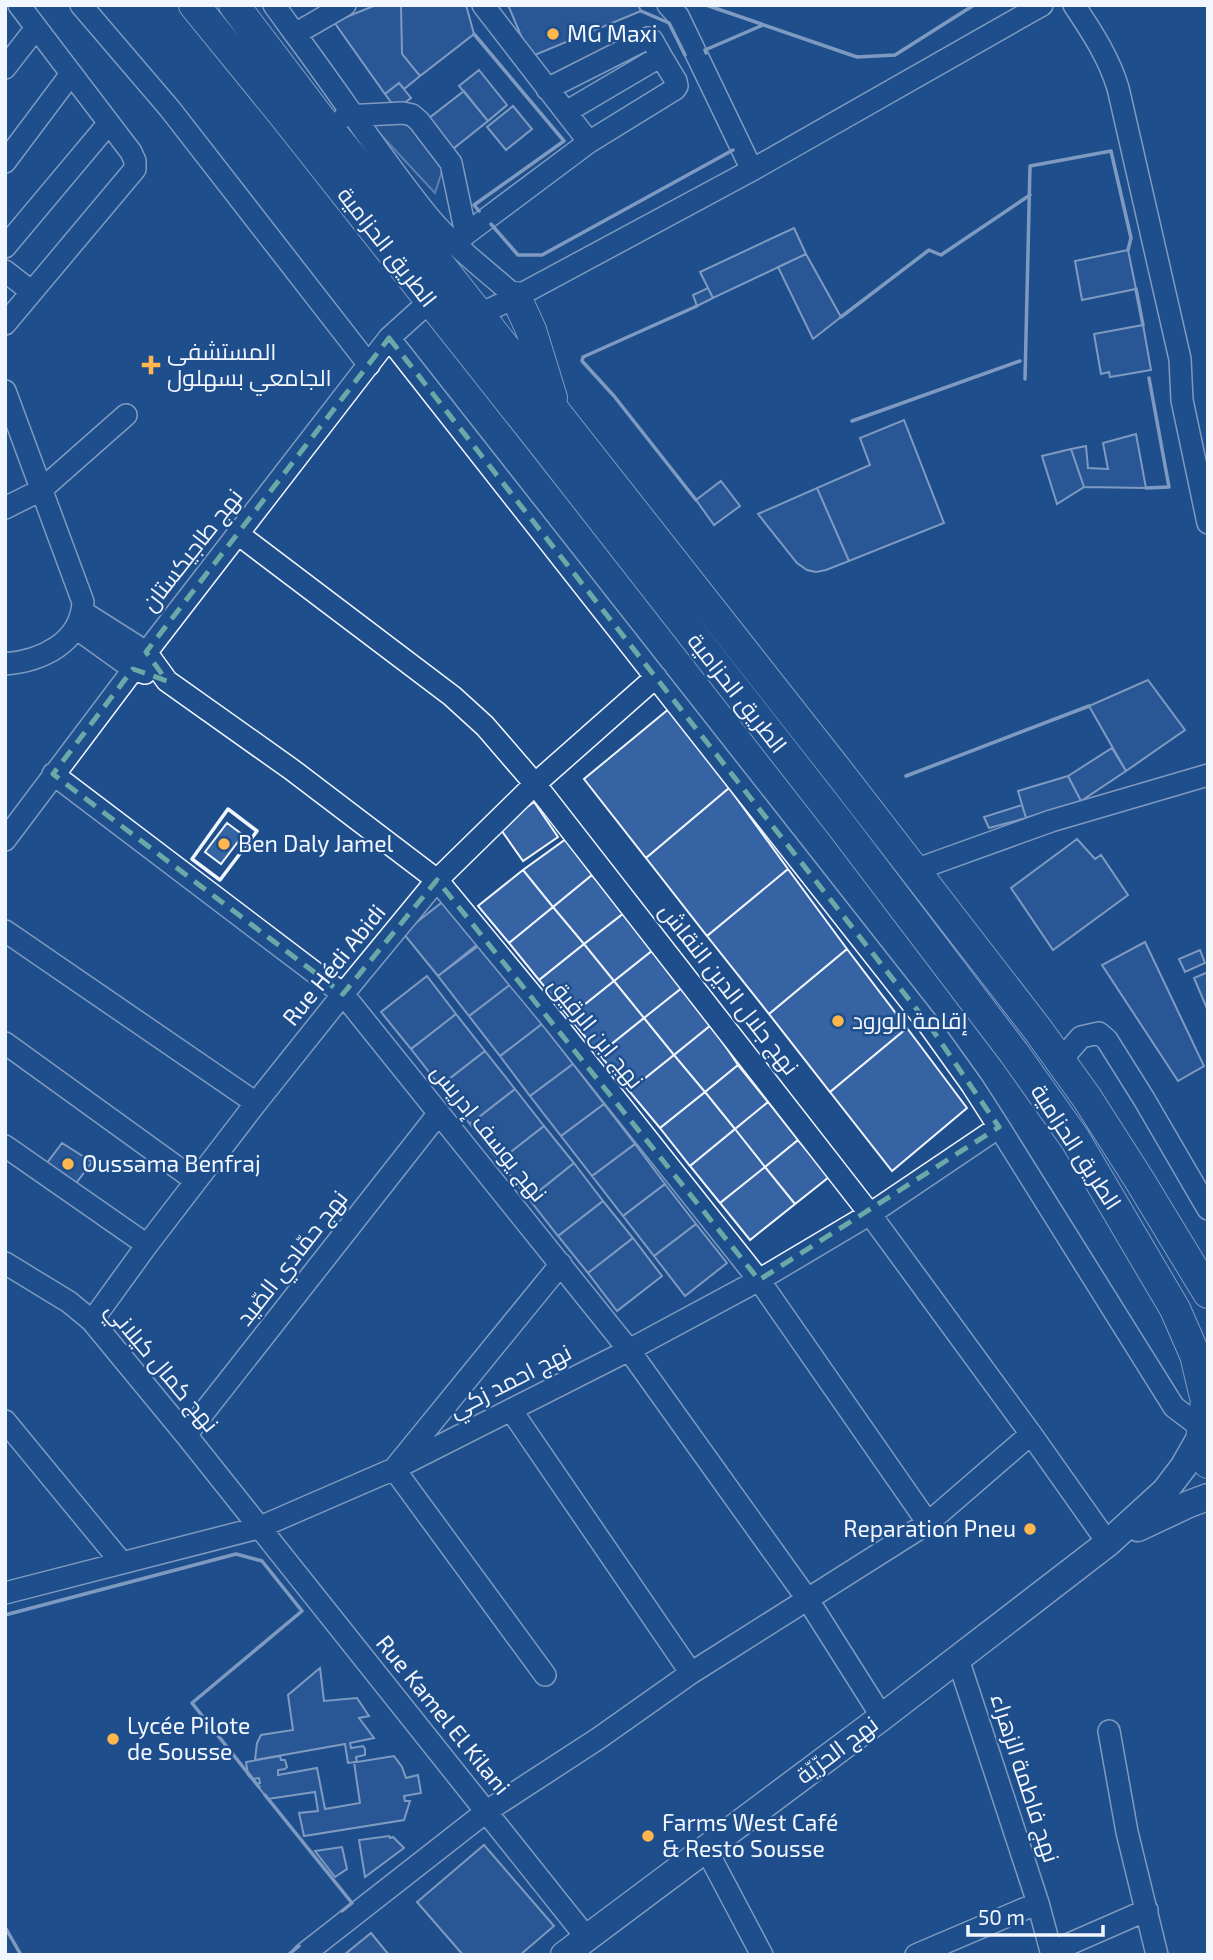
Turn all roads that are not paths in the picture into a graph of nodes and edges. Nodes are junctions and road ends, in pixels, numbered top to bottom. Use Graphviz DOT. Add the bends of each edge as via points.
graph roads {
  1 [pos="19,5"];
  2 [pos="82,5"];
  3 [pos="194,5"];
  4 [pos="234,5"];
  5 [pos="274,5"];
  6 [pos="484,5"];
  7 [pos="667,5"];
  8 [pos="1042,5"];
  9 [pos="1074,5"];
  10 [pos="342,6"];
  11 [pos="36,28"];
  12 [pos="295,34"];
  13 [pos="661,56"];
  14 [pos="5,68"];
  15 [pos="71,74"];
  16 [pos="547,89"];
  17 [pos="566,112"];
  18 [pos="353,116"];
  19 [pos="319,117"];
  20 [pos="109,123"];
  21 [pos="589,142"];
  22 [pos="5,162"];
  23 [pos="752,170"];
  24 [pos="452,246"];
  25 [pos="5,247"];
  26 [pos="5,271"];
  27 [pos="32,292"];
  28 [pos="516,297"];
  29 [pos="429,301"];
  30 [pos="478,315"];
  31 [pos="5,324"];
  32 [pos="389,338"];
  33 [pos="369,365"];
  34 [pos="5,391"];
  35 [pos="125,415"];
  36 [pos="562,421"];
  37 [pos="41,490"];
  38 [pos="5,508"];
  39 [pos="1208,523"];
  40 [pos="238,534"];
  41 [pos="79,620"];
  42 [pos="139,661"];
  43 [pos="5,664"];
  44 [pos="656,677"];
  45 [pos="53,774"];
  46 [pos="1208,775"];
  47 [pos="535,784"];
  48 [pos="5,840"];
  49 [pos="915,870"];
  50 [pos="437,880"];
  51 [pos="5,931"];
  52 [pos="343,994"];
  53 [pos="5,1043"];
  54 [pos="1060,1061"];
  55 [pos="256,1103"];
  56 [pos="439,1112"];
  57 [pos="999,1128"];
  58 [pos="5,1146"];
  59 [pos="197,1181"];
  60 [pos="1208,1209"];
  61 [pos="870,1214"];
  62 [pos="1170,1231"];
  63 [pos="147,1245"];
  64 [pos="5,1263"];
  65 [pos="561,1264"];
  66 [pos="1208,1276"];
  67 [pos="759,1280"];
  68 [pos="1208,1293"];
  69 [pos="92,1321"];
  70 [pos="629,1350"];
  71 [pos="511,1410"];
  72 [pos="5,1421"];
  73 [pos="1204,1432"];
  74 [pos="1031,1434"];
  75 [pos="186,1435"];
  76 [pos="394,1469"];
  77 [pos="1208,1497"];
  78 [pos="928,1523"];
  79 [pos="258,1528"];
  80 [pos="1108,1543"];
  81 [pos="122,1563"];
  82 [pos="5,1594"];
  83 [pos="808,1600"];
  84 [pos="958,1659"];
  85 [pos="691,1673"];
  86 [pos="545,1675"];
  87 [pos="882,1717"];
  88 [pos="1110,1731"];
  89 [pos="487,1811"];
  90 [pos="706,1849"];
  91 [pos="1038,1903"];
  92 [pos="1147,1910"];
  93 [pos="586,1937"];
  94 [pos="1052,1954"];
  95 [pos="303,1955"];
  96 [pos="564,1955"];
  97 [pos="762,1955"];
  98 [pos="916,1955"];
  99 [pos="1157,1955"];
  1 -- 11 [label="street"];
  2 -- 33 [label="street"];
  3 -- 29 [label="highway, الطريق الحزامية"];
  4 -- 19 [label="highway, الطريق الحزامية"];
  5 -- 12 [label="street"];
  6 -- 16 [label="street"];
  7 -- 23 [label="street" via="678,16"];
  8 -- 23 [label="street"];
  9 -- 39 [label="street" via="1103,52 1118,88 1180,359 1182,400"];
  10 -- 12 [label="street"];
  11 -- 14 [label="street"];
  11 -- 15 [label="street"];
  12 -- 18 [label="street"];
  13 -- 16 [label="street" via="648,38"];
  13 -- 17 [label="street"];
  13 -- 21 [label="street" via="676,81 675,89"];
  15 -- 20 [label="street"];
  15 -- 22 [label="street"];
  16 -- 17 [label="street"];
  17 -- 21 [label="street"];
  18 -- 19 [label="street"];
  18 -- 24 [label="street"];
  18 -- 24 [label="street" via="412,116 447,155 451,163"];
  19 -- 24 [label="highway, الطريق الحزامية"];
  20 -- 25 [label="street"];
  20 -- 27 [label="street" via="131,152 135,169"];
  21 -- 24 [label="street"];
  23 -- 28 [label="street"];
  24 -- 28 [label="street"];
  24 -- 30 [label="highway, الطريق الحزامية"];
  26 -- 27 [label="street"];
  27 -- 31 [label="street"];
  28 -- 30 [label="street"];
  28 -- 36 [label="highway"];
  29 -- 32 [label="street, نهج طاجيكستان"];
  29 -- 73 [label="highway, الطريق الحزامية" via="841,825 1075,1139 1175,1309 1195,1355 1206,1401"];
  30 -- 36 [label="highway, الطريق الحزامية"];
  32 -- 33 [label="street, نهج طاجيكستان"];
  32 -- 44 [label="street"];
  33 -- 40 [label="street, نهج طاجيكستان"];
  34 -- 37 [label="street"];
  35 -- 37 [label="street"];
  36 -- 49 [label="highway, الطريق الحزامية"];
  37 -- 38 [label="street"];
  37 -- 41 [label="street" via="83,602"];
  40 -- 42 [label="street, نهج طاجيكستان"];
  40 -- 47 [label="street, نهج جلال الدين النقاش" via="452,696"];
  41 -- 42 [label="street, نهج ابن الرقيق"];
  41 -- 43 [label="street" via="68,639 47,655"];
  42 -- 45 [label="street, نهج طاجيكستان"];
  42 -- 50 [label="street, نهج ابن الرقيق"];
  44 -- 47 [label="street, Rue Hédi Abidi"];
  44 -- 57 [label="street" via="929,1024"];
  45 -- 48 [label="street, نهج طاجيكستان"];
  45 -- 52 [label="street, نهج يوسف إدريس"];
  46 -- 49 [label="street" via="1051,821"];
  47 -- 50 [label="street, Rue Hédi Abidi"];
  47 -- 61 [label="street, نهج جلال الدين النقاش"];
  49 -- 54 [label="highway, الطريق الحزامية"];
  50 -- 52 [label="street, Rue Hédi Abidi"];
  50 -- 67 [label="street, نهج ابن الرقيق"];
  51 -- 55 [label="street"];
  52 -- 55 [label="street, Rue Hédi Abidi"];
  52 -- 56 [label="street, نهج يوسف إدريس"];
  53 -- 59 [label="street"];
  54 -- 60 [label="street" via="1081,1037 1099,1034 1107,1040"];
  54 -- 62 [label="highway, الطريق الحزامية"];
  55 -- 59 [label="street, Rue Hédi Abidi"];
  56 -- 65 [label="street, نهج يوسف إدريس"];
  56 -- 75 [label="street, نهج حمّادي الصّيد"];
  57 -- 61 [label="street, نهج احمد زكي"];
  57 -- 73 [label="street" via="1174,1407"];
  58 -- 63 [label="street"];
  59 -- 63 [label="street, Rue Hédi Abidi"];
  61 -- 67 [label="street, نهج احمد زكي"];
  61 -- 74 [label="street, نهج جلال الدين النقاش"];
  62 -- 66 [label="highway"];
  62 -- 68 [label="highway, الطريق الحزامية"];
  63 -- 69 [label="street, Rue Hédi Abidi"];
  64 -- 69 [label="street, نهج كمال كيلاني"];
  65 -- 70 [label="street, نهج يوسف إدريس"];
  65 -- 76 [label="street"];
  67 -- 70 [label="street, نهج احمد زكي"];
  67 -- 78 [label="street, نهج ابن الرقيق"];
  69 -- 75 [label="street, نهج كمال كيلاني"];
  70 -- 71 [label="street, نهج احمد زكي"];
  70 -- 83 [label="street, نهج يوسف إدريس"];
  71 -- 76 [label="street, نهج احمد زكي"];
  71 -- 85 [label="street"];
  72 -- 81 [label="street"];
  73 -- 80 [label="main road" via="1165,1491"];
  74 -- 78 [label="street"];
  74 -- 80 [label="street, نهج جلال الدين النقاش"];
  75 -- 79 [label="street, نهج كمال كيلاني"];
  76 -- 79 [label="street, نهج احمد زكي"];
  76 -- 86 [label="street"];
  77 -- 80 [label="main road"];
  78 -- 83 [label="street"];
  79 -- 81 [label="street, نهج احمد زكي"];
  79 -- 89 [label="street, Rue Kamel El Kilani"];
  80 -- 84 [label="main road, نهج الحرّيّة"];
  81 -- 82 [label="street, نهج احمد زكي"];
  83 -- 85 [label="street"];
  83 -- 87 [label="street, نهج يوسف إدريس"];
  84 -- 87 [label="main road, نهج الحرّيّة"];
  84 -- 91 [label="street, نهج فاطمة الزهراء"];
  85 -- 89 [label="street"];
  87 -- 90 [label="main road, نهج الحرّيّة"];
  88 -- 92 [label="street"];
  89 -- 93 [label="street, Rue Kamel El Kilani"];
  89 -- 95 [label="street"];
  90 -- 93 [label="main road, نهج الحرّيّة"];
  90 -- 97 [label="street"];
  91 -- 94 [label="street, نهج فاطمة الزهراء"];
  91 -- 98 [label="street"];
  92 -- 94 [label="street"];
  92 -- 99 [label="street"];
  93 -- 96 [label="main road, نهج الحرّيّة"];
}
